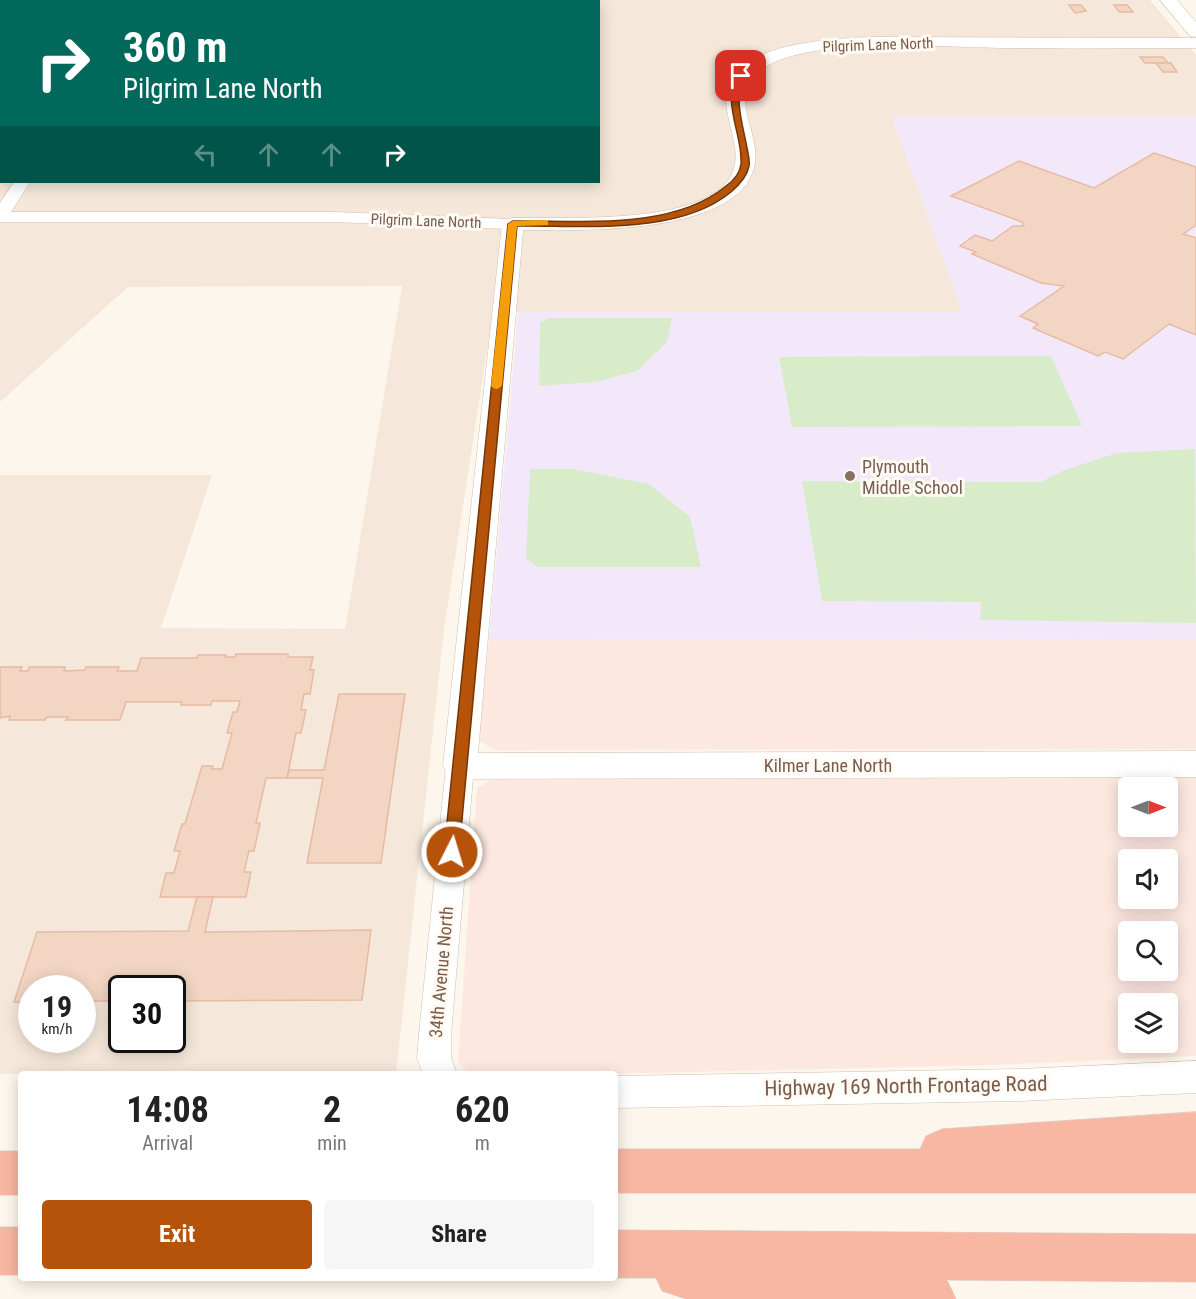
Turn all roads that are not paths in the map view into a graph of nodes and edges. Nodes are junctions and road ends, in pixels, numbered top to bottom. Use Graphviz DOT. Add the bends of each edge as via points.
graph roads {
  1 [pos="1168,0"];
  2 [pos="1196,32"];
  3 [pos="1196,43"];
  4 [pos="21,183"];
  5 [pos="0,216"];
  6 [pos="513,224"];
  7 [pos="1196,764"];
  8 [pos="460,766"];
  9 [pos="440,1071"];
  10 [pos="1196,1077"];
  11 [pos="618,1092"];
  12 [pos="1196,1133"];
  13 [pos="668,1170"];
  14 [pos="618,1171"];
  15 [pos="1196,1171"];
  16 [pos="0,1173"];
  17 [pos="18,1173"];
  18 [pos="0,1251"];
  19 [pos="18,1251"];
  20 [pos="618,1254"];
  21 [pos="1196,1258"];
  22 [pos="618,1267"];
  23 [pos="931,1299"];
  1 -- 2 [label="street"];
  3 -- 6 [label="street, Pilgrim Lane North" via="851,43 786,52 748,69 735,87 746,165 739,181 718,198 660,219"];
  4 -- 5 [label="street"];
  5 -- 6 [label="street, Pilgrim Lane North" via="323,217"];
  6 -- 8 [label="street, 34th Avenue North"];
  7 -- 8 [label="street, Kilmer Lane North"];
  8 -- 9 [label="street, 34th Avenue North" via="435,1034 434,1058"];
  10 -- 11 [label="street, Highway 169 North Frontage Road" via="1009,1085"];
  12 -- 13 [label="highway"];
  13 -- 14 [label="highway"];
  13 -- 15 [label="highway"];
  16 -- 17 [label="highway"];
  18 -- 19 [label="highway"];
  20 -- 21 [label="highway"];
  22 -- 23 [label="highway"];
}
